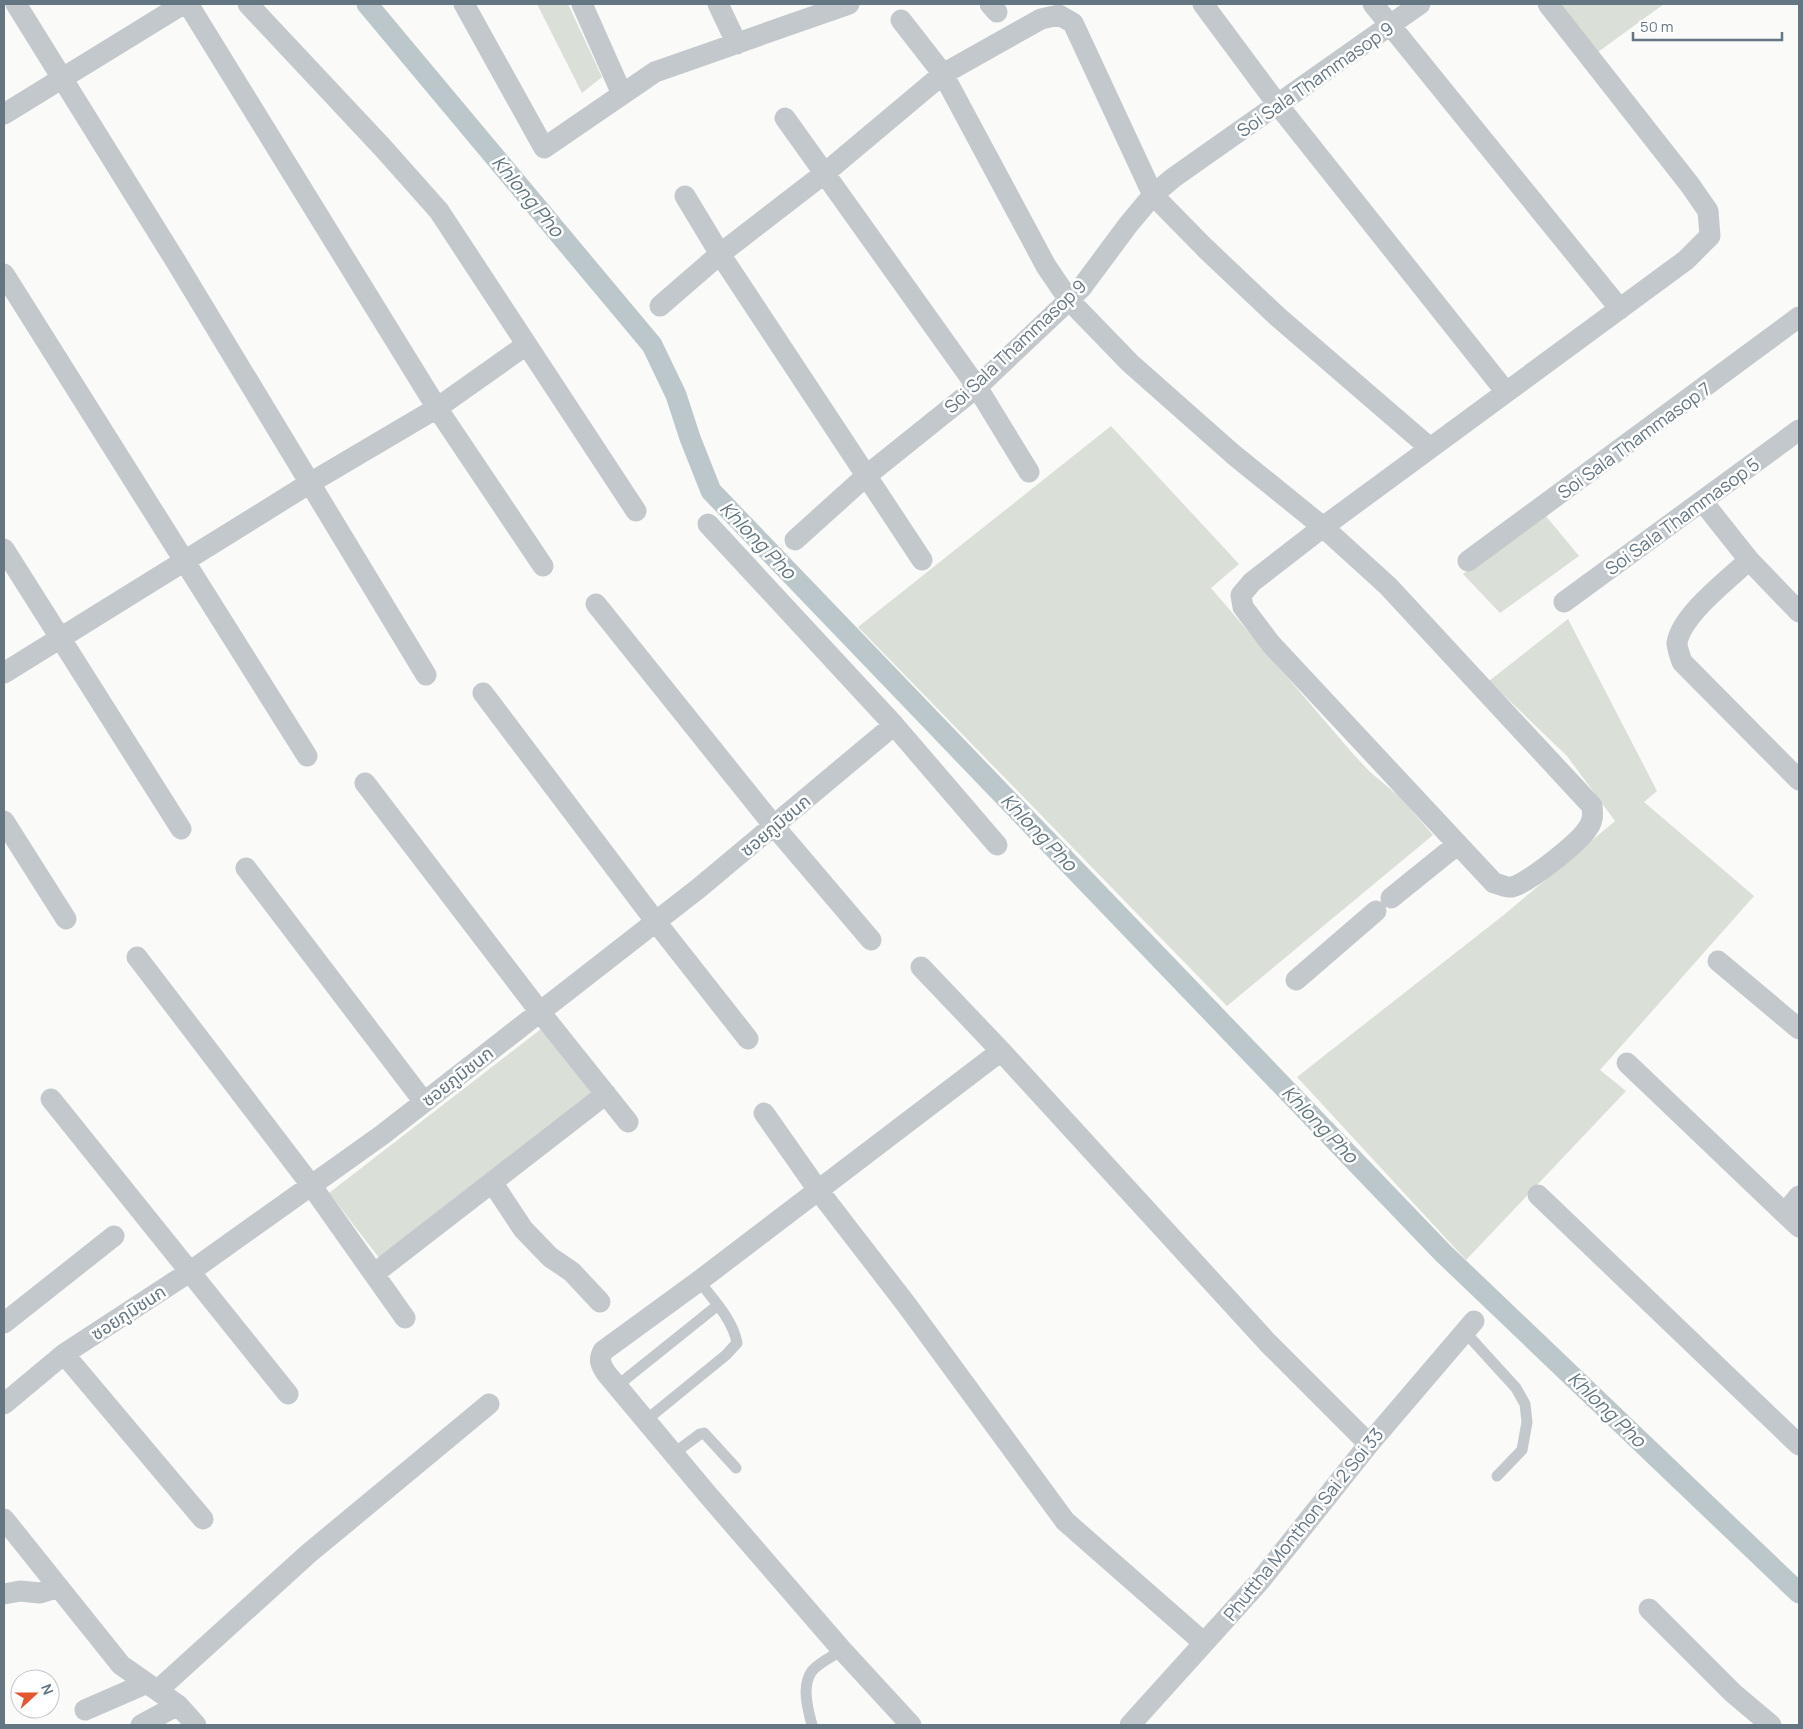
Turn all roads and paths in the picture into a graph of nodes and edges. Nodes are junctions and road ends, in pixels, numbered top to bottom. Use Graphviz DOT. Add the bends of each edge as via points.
graph roads {
  1 [pos="16,4"];
  2 [pos="183,4"];
  3 [pos="188,4"];
  4 [pos="248,4"];
  5 [pos="464,4"];
  6 [pos="582,4"];
  7 [pos="718,4"];
  8 [pos="847,4"];
  9 [pos="1204,4"];
  10 [pos="1373,4"];
  11 [pos="1420,4"];
  12 [pos="1548,4"];
  13 [pos="901,20"];
  14 [pos="1391,25"];
  15 [pos="737,44"];
  16 [pos="943,74"];
  17 [pos="62,78"];
  18 [pos="622,94"];
  19 [pos="1278,105"];
  20 [pos="4,114"];
  21 [pos="785,118"];
  22 [pos="825,173"];
  23 [pos="1153,195"];
  24 [pos="685,196"];
  25 [pos="720,254"];
  26 [pos="4,274"];
  27 [pos="1069,300"];
  28 [pos="660,306"];
  29 [pos="1620,309"];
  30 [pos="1799,318"];
  31 [pos="526,345"];
  32 [pos="977,387"];
  33 [pos="1506,392"];
  34 [pos="437,408"];
  35 [pos="1799,430"];
  36 [pos="1430,448"];
  37 [pos="1029,472"];
  38 [pos="866,476"];
  39 [pos="310,483"];
  40 [pos="1703,502"];
  41 [pos="636,511"];
  42 [pos="708,524"];
  43 [pos="1323,527"];
  44 [pos="795,540"];
  45 [pos="4,548"];
  46 [pos="922,560"];
  47 [pos="1749,560"];
  48 [pos="186,561"];
  49 [pos="1468,561"];
  50 [pos="543,566"];
  51 [pos="1564,602"];
  52 [pos="596,604"];
  53 [pos="1799,612"];
  54 [pos="60,639"];
  55 [pos="4,673"];
  56 [pos="426,675"];
  57 [pos="483,693"];
  58 [pos="894,725"];
  59 [pos="307,756"];
  60 [pos="1799,780"];
  61 [pos="364,783"];
  62 [pos="4,821"];
  63 [pos="774,826"];
  64 [pos="181,829"];
  65 [pos="997,844"];
  66 [pos="1458,844"];
  67 [pos="246,868"];
  68 [pos="66,920"];
  69 [pos="656,922"];
  70 [pos="871,940"];
  71 [pos="137,957"];
  72 [pos="1718,961"];
  73 [pos="921,967"];
  74 [pos="1296,980"];
  75 [pos="540,1012"];
  76 [pos="1799,1028"];
  77 [pos="748,1039"];
  78 [pos="1001,1051"];
  79 [pos="1626,1063"];
  80 [pos="606,1094"];
  81 [pos="51,1099"];
  82 [pos="424,1102"];
  83 [pos="764,1113"];
  84 [pos="628,1122"];
  85 [pos="492,1182"];
  86 [pos="311,1185"];
  87 [pos="818,1190"];
  88 [pos="1538,1195"];
  89 [pos="1799,1196"];
  90 [pos="1792,1220"];
  91 [pos="114,1236"];
  92 [pos="191,1271"];
  93 [pos="375,1272"];
  94 [pos="699,1281"];
  95 [pos="600,1302"];
  96 [pos="718,1305"];
  97 [pos="406,1318"];
  98 [pos="4,1323"];
  99 [pos="1469,1326"];
  100 [pos="64,1354"];
  101 [pos="617,1386"];
  102 [pos="288,1394"];
  103 [pos="4,1404"];
  104 [pos="489,1404"];
  105 [pos="645,1421"];
  106 [pos="1369,1444"];
  107 [pos="1799,1445"];
  108 [pos="672,1454"];
  109 [pos="736,1468"];
  110 [pos="1497,1476"];
  111 [pos="4,1518"];
  112 [pos="203,1518"];
  113 [pos="59,1587"];
  114 [pos="4,1594"];
  115 [pos="1649,1609"];
  116 [pos="1204,1643"];
  117 [pos="842,1650"];
  118 [pos="153,1687"];
  119 [pos="178,1705"];
  120 [pos="85,1710"];
  121 [pos="141,1725"];
  122 [pos="196,1725"];
  123 [pos="812,1725"];
  124 [pos="911,1725"];
  125 [pos="1130,1725"];
  126 [pos="1771,1725"];
  1 -- 17 [label="street"];
  2 -- 17 [label="street"];
  3 -- 34 [label="street"];
  4 -- 31 [label="street" via="439,211"];
  5 -- 18 [label="street" via="544,148"];
  6 -- 18 [label="street"];
  7 -- 15 [label="street"];
  8 -- 15 [label="street"];
  9 -- 19 [label="street"];
  10 -- 14 [label="street"];
  11 -- 14 [label="street, Soi Sala Thammasop 9"];
  12 -- 29 [label="street" via="1708,211 1710,236 1686,260"];
  13 -- 16 [label="street"];
  14 -- 19 [label="street, Soi Sala Thammasop 9"];
  14 -- 29 [label="street"];
  15 -- 18 [label="street" via="655,72"];
  16 -- 22 [label="street"];
  16 -- 23 [label="street" via="1041,19 1059,15 1073,23"];
  16 -- 27 [label="street" via="1046,266"];
  17 -- 20 [label="street"];
  17 -- 39 [label="street"];
  19 -- 23 [label="street, Soi Sala Thammasop 9"];
  19 -- 33 [label="street"];
  21 -- 22 [label="street"];
  22 -- 25 [label="street"];
  22 -- 32 [label="street"];
  23 -- 27 [label="street, Soi Sala Thammasop 9"];
  23 -- 36 [label="street" via="1278,317"];
  24 -- 25 [label="street"];
  25 -- 28 [label="street"];
  25 -- 38 [label="street"];
  26 -- 48 [label="street"];
  27 -- 32 [label="street, Soi Sala Thammasop 9"];
  27 -- 43 [label="street" via="1130,362 1234,455"];
  29 -- 33 [label="street"];
  30 -- 49 [label="street, Soi Sala Thammasop 7"];
  31 -- 34 [label="street"];
  31 -- 41 [label="street"];
  32 -- 37 [label="street"];
  32 -- 38 [label="street, Soi Sala Thammasop 9"];
  33 -- 36 [label="street"];
  34 -- 39 [label="street"];
  34 -- 50 [label="street"];
  35 -- 40 [label="street, Soi Sala Thammasop 5"];
  36 -- 43 [label="street"];
  38 -- 44 [label="street, Soi Sala Thammasop 9"];
  38 -- 46 [label="street"];
  39 -- 48 [label="street"];
  39 -- 56 [label="street"];
  40 -- 47 [label="street"];
  40 -- 51 [label="street, Soi Sala Thammasop 5"];
  42 -- 58 [label="street"];
  43 -- 66 [label="street" via="1252,582 1241,596 1243,607 1271,644"];
  43 -- 66 [label="street" via="1388,586 1592,806 1593,817 1588,830 1540,872 1510,888 1494,883"];
  45 -- 54 [label="street"];
  47 -- 53 [label="street"];
  47 -- 60 [label="street" via="1695,611 1677,643 1682,662"];
  48 -- 54 [label="street"];
  48 -- 59 [label="street"];
  52 -- 63 [label="street"];
  54 -- 55 [label="street"];
  54 -- 64 [label="street"];
  57 -- 69 [label="street"];
  58 -- 63 [label="street, ซอยภูมิชนก"];
  58 -- 65 [label="street"];
  61 -- 75 [label="street"];
  62 -- 68 [label="street"];
  63 -- 69 [label="street, ซอยภูมิชนก"];
  63 -- 70 [label="street"];
  66 -- 74 [label="street"];
  67 -- 82 [label="street"];
  69 -- 75 [label="street, ซอยภูมิชนก"];
  69 -- 77 [label="street"];
  71 -- 86 [label="street"];
  72 -- 76 [label="street"];
  73 -- 78 [label="street"];
  75 -- 80 [label="street"];
  75 -- 82 [label="street, ซอยภูมิชนก"];
  78 -- 87 [label="street"];
  78 -- 106 [label="street" via="1268,1343"];
  79 -- 90 [label="street"];
  80 -- 84 [label="street"];
  80 -- 85 [label="street"];
  81 -- 92 [label="street"];
  82 -- 86 [label="street, ซอยภูมิชนก"];
  83 -- 87 [label="street"];
  85 -- 93 [label="street"];
  85 -- 95 [label="street" via="522,1229 550,1257 572,1272"];
  86 -- 92 [label="street, ซอยภูมิชนก"];
  86 -- 93 [label="street"];
  87 -- 94 [label="street"];
  87 -- 116 [label="street" via="1065,1521"];
  88 -- 107 [label="street"];
  89 -- 90 [label="street"];
  91 -- 98 [label="street"];
  92 -- 100 [label="street, ซอยภูมิชนก"];
  92 -- 102 [label="street"];
  93 -- 97 [label="street"];
  94 -- 96 [label="lane"];
  94 -- 101 [label="street" via="603,1350 600,1363"];
  96 -- 101 [label="lane"];
  96 -- 105 [label="lane" via="737,1343"];
  99 -- 106 [label="street, Phuttha Monthon Sai 2 Soi 33"];
  99 -- 110 [label="lane" via="1525,1404 1526,1438 1522,1450"];
  100 -- 103 [label="street, ซอยภูมิชนก"];
  100 -- 112 [label="street"];
  101 -- 105 [label="street"];
  104 -- 118 [label="street"];
  105 -- 108 [label="street"];
  106 -- 116 [label="street, Phuttha Monthon Sai 2 Soi 33" via="1260,1582"];
  108 -- 109 [label="lane" via="704,1434"];
  108 -- 117 [label="street"];
  111 -- 113 [label="street"];
  113 -- 114 [label="street" via="40,1593 20,1591"];
  113 -- 118 [label="street" via="121,1665"];
  115 -- 126 [label="street"];
  116 -- 125 [label="street, Phuttha Monthon Sai 2 Soi 33"];
  117 -- 123 [label="lane" via="812,1671 807,1684 807,1708"];
  117 -- 124 [label="street"];
  118 -- 119 [label="street"];
  118 -- 120 [label="street"];
  119 -- 121 [label="street"];
  119 -- 122 [label="street"];
}
